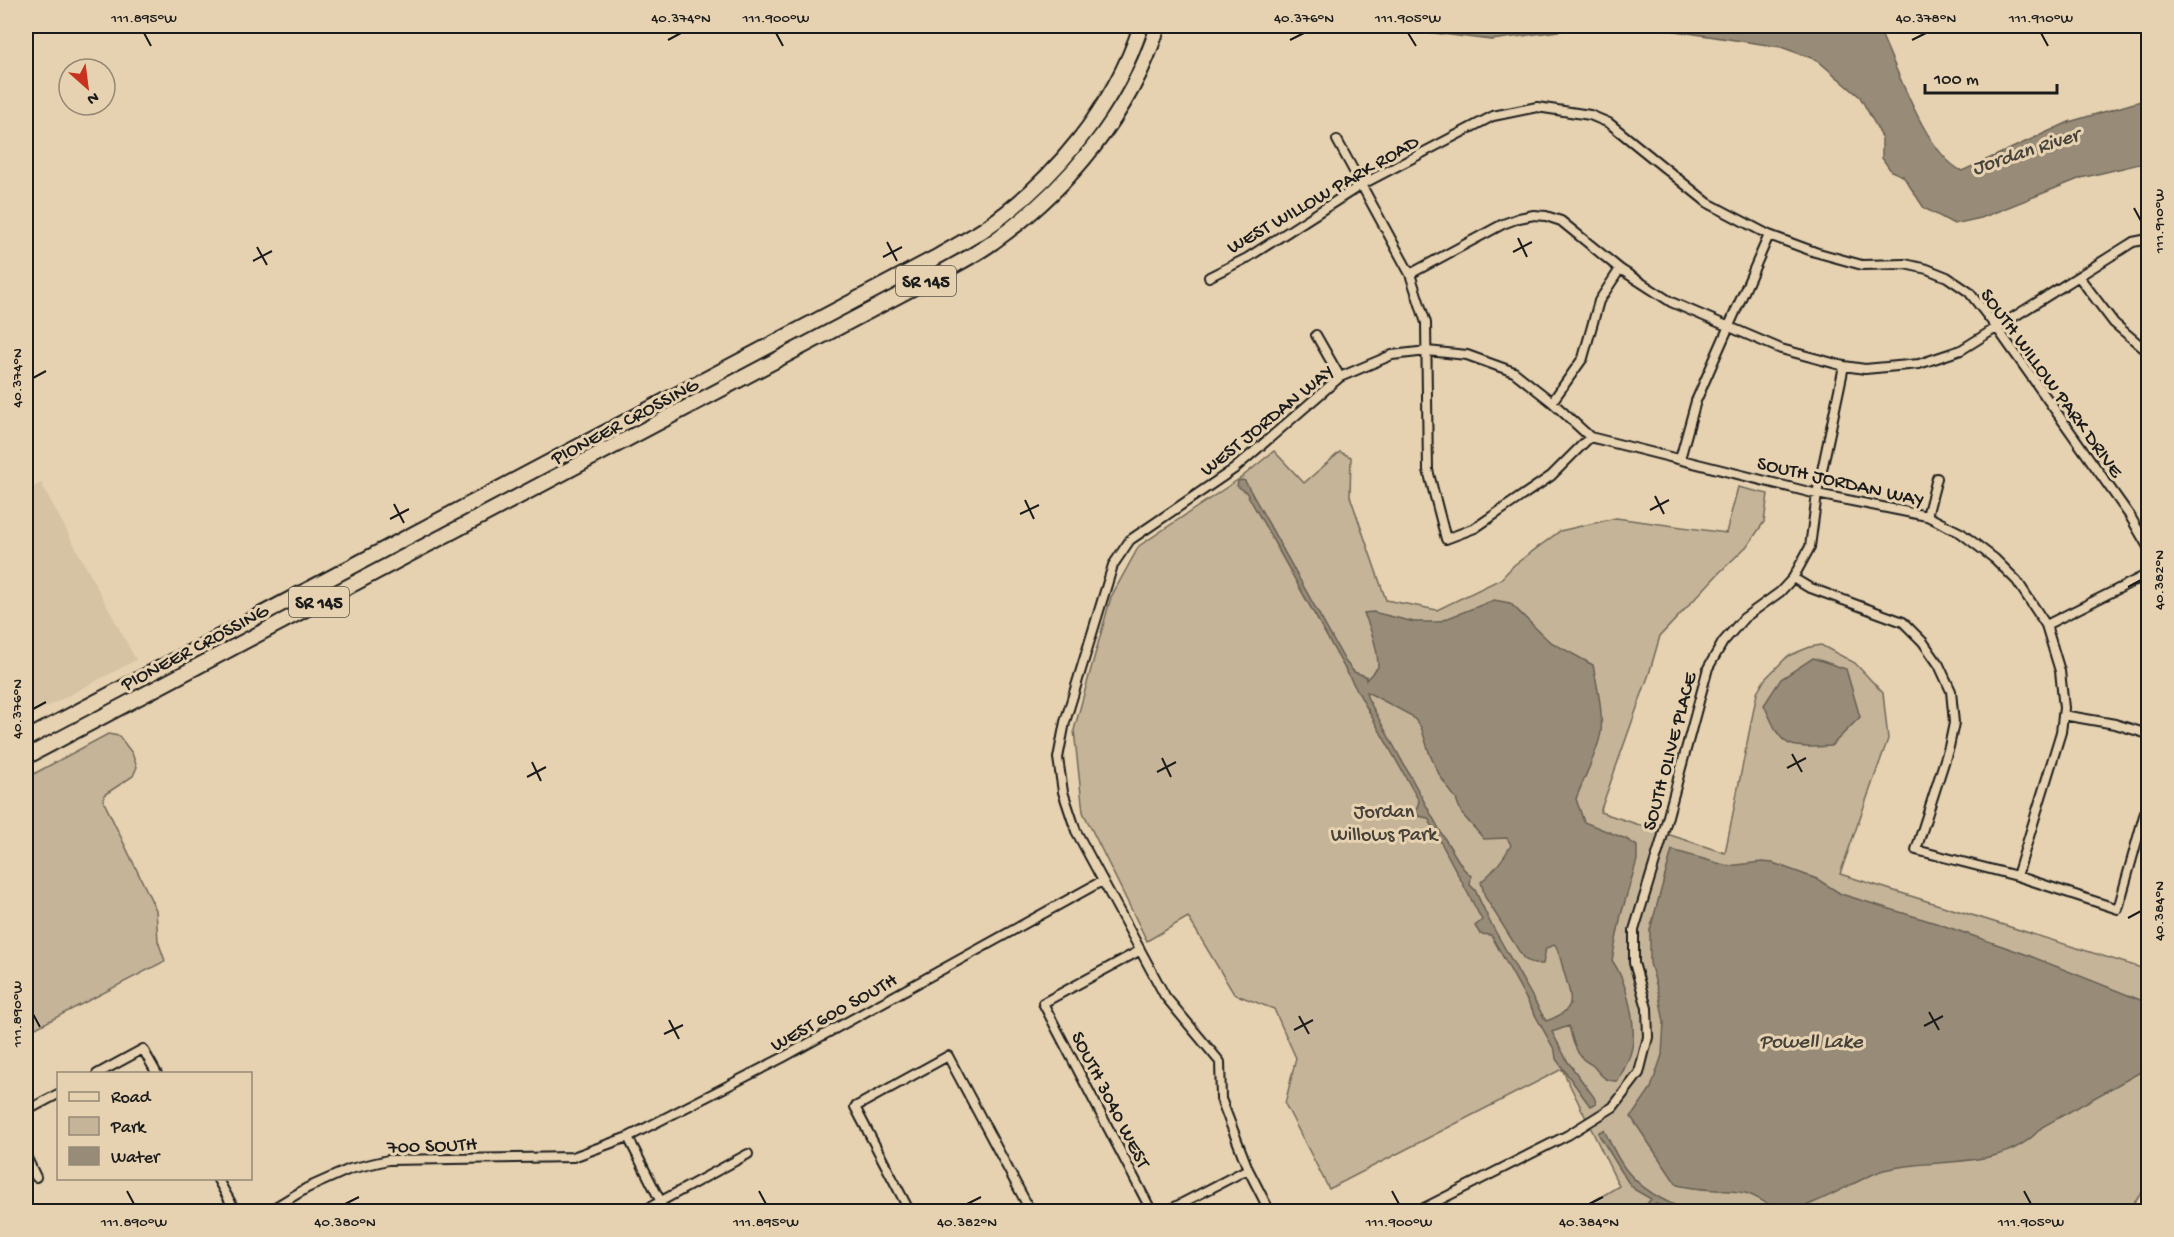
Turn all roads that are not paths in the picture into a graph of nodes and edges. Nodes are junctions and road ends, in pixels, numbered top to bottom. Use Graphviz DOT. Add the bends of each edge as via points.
graph roads {
  1 [pos="1141,26"];
  2 [pos="1158,26"];
  3 [pos="1590,115"];
  4 [pos="1337,140"];
  5 [pos="1361,185"];
  6 [pos="1769,235"];
  7 [pos="2148,239"];
  8 [pos="1620,269"];
  9 [pos="1410,274"];
  10 [pos="1209,277"];
  11 [pos="2079,277"];
  12 [pos="1728,327"];
  13 [pos="1997,328"];
  14 [pos="1316,335"];
  15 [pos="1427,351"];
  16 [pos="2148,352"];
  17 [pos="1392,355"];
  18 [pos="1844,366"];
  19 [pos="1340,377"];
  20 [pos="1552,402"];
  21 [pos="1590,437"];
  22 [pos="1680,459"];
  23 [pos="1936,478"];
  24 [pos="1817,494"];
  25 [pos="1927,516"];
  26 [pos="2148,548"];
  27 [pos="2148,574"];
  28 [pos="1793,578"];
  29 [pos="2046,625"];
  30 [pos="2063,715"];
  31 [pos="2148,734"];
  32 [pos="26,739"];
  33 [pos="26,757"];
  34 [pos="2148,801"];
  35 [pos="2017,876"];
  36 [pos="1102,880"];
  37 [pos="1139,951"];
  38 [pos="101,1072"];
  39 [pos="156,1072"];
  40 [pos="57,1095"];
  41 [pos="26,1111"];
  42 [pos="628,1137"];
  43 [pos="748,1154"];
  44 [pos="26,1156"];
  45 [pos="573,1157"];
  46 [pos="1248,1169"];
  47 [pos="36,1177"];
  48 [pos="218,1180"];
  49 [pos="660,1201"];
  50 [pos="1418,1211"];
  51 [pos="236,1212"];
  52 [pos="267,1212"];
  53 [pos="641,1212"];
  54 [pos="666,1212"];
  55 [pos="910,1212"];
  56 [pos="1031,1212"];
  57 [pos="1152,1212"];
  58 [pos="1165,1212"];
  59 [pos="1270,1212"];
  1 -- 32 [label="highway, PIONEER CROSSING / SR 145" via="1115,83 1076,144 1016,205 982,230 925,264"];
  2 -- 33 [label="highway, PIONEER CROSSING / SR 145" via="1128,93 1088,153 1052,193 992,243"];
  3 -- 5 [label="street, WEST WILLOW PARK ROAD" via="1537,107 1493,116"];
  3 -- 6 [label="street, SOUTH WILLOW PARK DRIVE" via="1609,123 1708,203"];
  4 -- 5 [label="street"];
  5 -- 9 [label="street"];
  5 -- 10 [label="street, WEST WILLOW PARK ROAD" via="1247,258"];
  6 -- 12 [label="street"];
  6 -- 13 [label="street, SOUTH WILLOW PARK DRIVE" via="1862,265 1905,264 1947,277 1969,292"];
  7 -- 11 [label="street" via="2133,242"];
  8 -- 9 [label="street" via="1561,221 1540,215 1503,224"];
  8 -- 12 [label="street" via="1671,302"];
  8 -- 20 [label="street" via="1599,300 1583,358"];
  9 -- 15 [label="street" via="1426,323"];
  11 -- 13 [label="street"];
  11 -- 16 [label="street" via="2114,323"];
  12 -- 18 [label="street" via="1780,349"];
  12 -- 22 [label="street" via="1696,400"];
  13 -- 18 [label="street" via="1961,350 1919,364 1866,369"];
  13 -- 26 [label="street, SOUTH WILLOW PARK DRIVE" via="2130,516"];
  14 -- 19 [label="street"];
  15 -- 17 [label="street, SOUTH JORDAN WAY"];
  15 -- 20 [label="street, SOUTH JORDAN WAY" via="1467,355 1514,372"];
  15 -- 21 [label="street" via="1428,470 1446,539 1475,528 1551,476"];
  17 -- 19 [label="street, WEST JORDAN WAY"];
  18 -- 24 [label="street, SOUTH OLIVE PLACE"];
  19 -- 36 [label="street, WEST JORDAN WAY" via="1234,469 1130,540 1113,565 1065,722 1058,758 1063,792 1076,831"];
  20 -- 21 [label="street, SOUTH JORDAN WAY"];
  21 -- 22 [label="street, SOUTH JORDAN WAY"];
  22 -- 24 [label="street, SOUTH JORDAN WAY"];
  23 -- 25 [label="street"];
  24 -- 25 [label="street, SOUTH JORDAN WAY"];
  24 -- 28 [label="street, SOUTH OLIVE PLACE" via="1810,547"];
  25 -- 29 [label="street, SOUTH JORDAN WAY" via="1961,533 1995,559 2017,582"];
  27 -- 29 [label="street"];
  28 -- 35 [label="street" via="1903,622 1923,642 1951,691 1954,723 1916,850"];
  28 -- 50 [label="street, SOUTH OLIVE PLACE" via="1744,618 1723,642 1708,668 1634,930 1634,963 1647,1008 1648,1037 1639,1073 1613,1107 1568,1135"];
  29 -- 30 [label="street, SOUTH JORDAN WAY" via="2060,670"];
  30 -- 31 [label="street"];
  30 -- 35 [label="street, SOUTH JORDAN WAY"];
  34 -- 35 [label="street" via="2118,909"];
  36 -- 37 [label="street, WEST JORDAN WAY"];
  36 -- 42 [label="street, WEST 600 SOUTH" via="782,1058"];
  37 -- 46 [label="street, WEST JORDAN WAY" via="1165,996 1220,1062 1221,1099"];
  37 -- 57 [label="street, SOUTH 3040 WEST" via="1043,1003"];
  38 -- 39 [label="street" via="143,1049"];
  40 -- 41 [label="street"];
  42 -- 45 [label="street, WEST 600 SOUTH"];
  42 -- 49 [label="street"];
  43 -- 49 [label="street"];
  44 -- 47 [label="street"];
  45 -- 52 [label="street, 700 SOUTH" via="388,1160 350,1169"];
  46 -- 58 [label="street"];
  46 -- 59 [label="street, WEST JORDAN WAY"];
  48 -- 51 [label="street"];
  49 -- 53 [label="street"];
  49 -- 54 [label="street"];
  55 -- 56 [label="street" via="855,1107 948,1056"];
}
